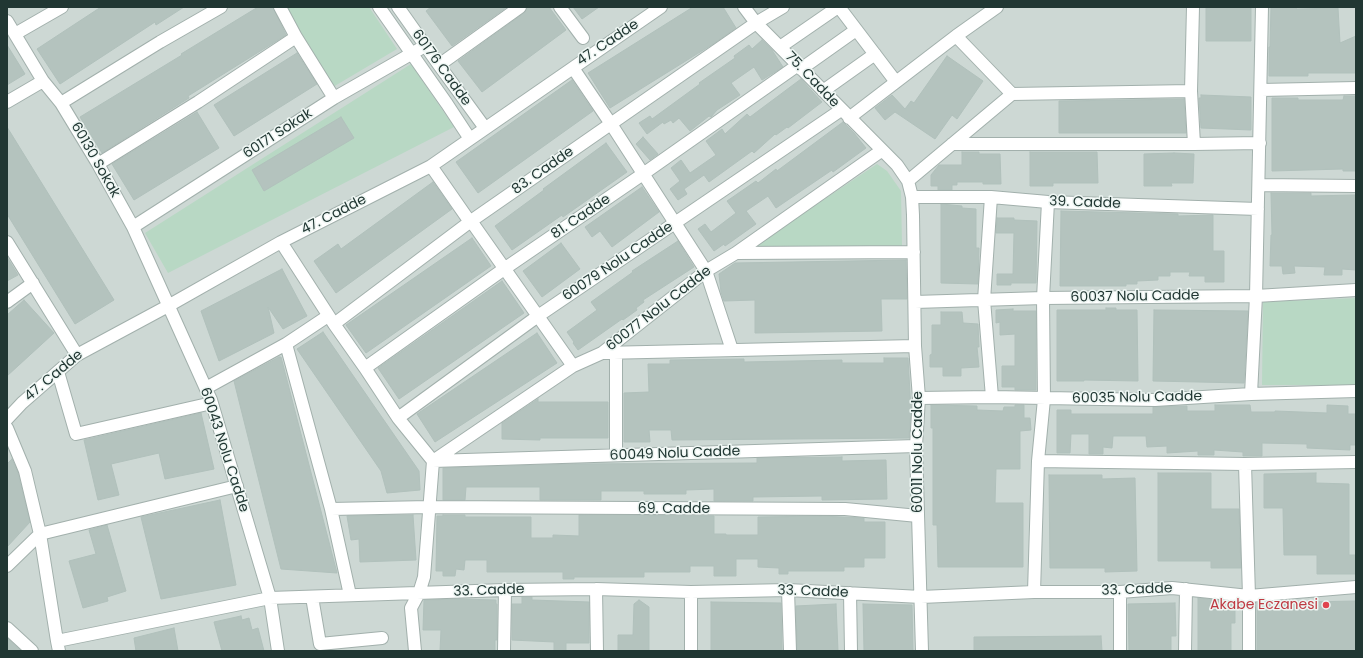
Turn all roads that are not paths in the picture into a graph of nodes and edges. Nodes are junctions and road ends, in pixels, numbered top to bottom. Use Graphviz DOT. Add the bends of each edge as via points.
graph roads {
  1 [pos="62,7"];
  2 [pos="221,7"];
  3 [pos="280,7"];
  4 [pos="379,7"];
  5 [pos="398,7"];
  6 [pos="520,7"];
  7 [pos="560,7"];
  8 [pos="661,7"];
  9 [pos="744,7"];
  10 [pos="753,7"];
  11 [pos="783,7"];
  12 [pos="838,7"];
  13 [pos="997,7"];
  14 [pos="1193,7"];
  15 [pos="1262,7"];
  16 [pos="7,21"];
  17 [pos="755,21"];
  18 [pos="856,30"];
  19 [pos="15,34"];
  20 [pos="956,36"];
  21 [pos="296,37"];
  22 [pos="583,38"];
  23 [pos="425,46"];
  24 [pos="780,47"];
  25 [pos="411,53"];
  26 [pos="875,54"];
  27 [pos="439,65"];
  28 [pos="800,67"];
  29 [pos="573,68"];
  30 [pos="43,81"];
  31 [pos="896,82"];
  32 [pos="1356,88"];
  33 [pos="1261,90"];
  34 [pos="823,91"];
  35 [pos="1191,91"];
  36 [pos="1012,94"];
  37 [pos="334,98"];
  38 [pos="7,102"];
  39 [pos="61,103"];
  40 [pos="845,114"];
  41 [pos="611,124"];
  42 [pos="485,128"];
  43 [pos="470,140"];
  44 [pos="1260,143"];
  45 [pos="952,144"];
  46 [pos="1194,144"];
  47 [pos="882,151"];
  48 [pos="98,164"];
  49 [pos="431,166"];
  50 [pos="643,174"];
  51 [pos="908,181"];
  52 [pos="1259,185"];
  53 [pos="1356,186"];
  54 [pos="912,197"];
  55 [pos="991,197"];
  56 [pos="1048,202"];
  57 [pos="1258,209"];
  58 [pos="470,221"];
  59 [pos="674,223"];
  60 [pos="133,226"];
  61 [pos="7,242"];
  62 [pos="281,242"];
  63 [pos="914,252"];
  64 [pos="736,253"];
  65 [pos="504,269"];
  66 [pos="706,271"];
  67 [pos="33,283"];
  68 [pos="1356,290"];
  69 [pos="1256,296"];
  70 [pos="1043,298"];
  71 [pos="984,300"];
  72 [pos="7,302"];
  73 [pos="915,302"];
  74 [pos="168,306"];
  75 [pos="538,316"];
  76 [pos="331,320"];
  77 [pos="286,344"];
  78 [pos="915,346"];
  79 [pos="732,350"];
  80 [pos="602,353"];
  81 [pos="616,353"];
  82 [pos="77,354"];
  83 [pos="573,366"];
  84 [pos="365,368"];
  85 [pos="58,372"];
  86 [pos="206,388"];
  87 [pos="1356,391"];
  88 [pos="1251,394"];
  89 [pos="992,397"];
  90 [pos="919,398"];
  91 [pos="1044,399"];
  92 [pos="212,404"];
  93 [pos="398,418"];
  94 [pos="7,419"];
  95 [pos="7,428"];
  96 [pos="916,446"];
  97 [pos="616,455"];
  98 [pos="433,461"];
  99 [pos="1038,461"];
  100 [pos="1356,462"];
  101 [pos="1245,464"];
  102 [pos="236,486"];
  103 [pos="429,507"];
  104 [pos="331,509"];
  105 [pos="918,516"];
  106 [pos="40,534"];
  107 [pos="7,566"];
  108 [pos="1356,587"];
  109 [pos="596,589"];
  110 [pos="1186,589"];
  111 [pos="505,590"];
  112 [pos="788,590"];
  113 [pos="691,592"];
  114 [pos="1034,592"];
  115 [pos="1120,592"];
  116 [pos="419,593"];
  117 [pos="850,593"];
  118 [pos="350,595"];
  119 [pos="1249,596"];
  120 [pos="312,597"];
  121 [pos="921,597"];
  122 [pos="270,598"];
  123 [pos="7,628"];
  124 [pos="382,638"];
  125 [pos="58,646"];
  126 [pos="32,651"];
  127 [pos="278,651"];
  128 [pos="415,651"];
  129 [pos="504,651"];
  130 [pos="597,651"];
  131 [pos="691,651"];
  132 [pos="790,651"];
  133 [pos="852,651"];
  134 [pos="922,651"];
  135 [pos="1120,651"];
  136 [pos="1185,651"];
  137 [pos="1249,651"];
  1 -- 19 [label="street"];
  2 -- 39 [label="street"];
  3 -- 21 [label="street"];
  4 -- 25 [label="street"];
  5 -- 23 [label="street, 60176 Cadde"];
  6 -- 27 [label="street"];
  7 -- 22 [label="street"];
  8 -- 29 [label="street, 47. Cadde"];
  9 -- 17 [label="street, 75. Cadde"];
  10 -- 17 [label="street"];
  11 -- 17 [label="street, 83. Cadde"];
  12 -- 18 [label="street"];
  12 -- 24 [label="street"];
  13 -- 20 [label="street, 60079 Nolu Cadde"];
  14 -- 35 [label="street"];
  15 -- 33 [label="street"];
  16 -- 19 [label="street, 60130 Sokak"];
  17 -- 24 [label="street, 75. Cadde"];
  17 -- 41 [label="street, 83. Cadde"];
  18 -- 26 [label="street"];
  18 -- 28 [label="street, 81. Cadde"];
  19 -- 30 [label="street, 60130 Sokak"];
  20 -- 31 [label="street, 60079 Nolu Cadde"];
  20 -- 36 [label="street"];
  21 -- 37 [label="street"];
  21 -- 48 [label="street"];
  23 -- 25 [label="street, 60171 Sokak"];
  23 -- 27 [label="street, 60176 Cadde"];
  24 -- 28 [label="street, 75. Cadde"];
  25 -- 37 [label="street, 60171 Sokak"];
  25 -- 43 [label="street"];
  26 -- 31 [label="street"];
  26 -- 34 [label="street"];
  27 -- 42 [label="street, 60176 Cadde"];
  28 -- 34 [label="street, 75. Cadde"];
  28 -- 50 [label="street, 81. Cadde"];
  29 -- 41 [label="street"];
  29 -- 42 [label="street, 47. Cadde"];
  30 -- 38 [label="street"];
  30 -- 39 [label="street, 60130 Sokak"];
  31 -- 40 [label="street, 60079 Nolu Cadde"];
  32 -- 33 [label="street"];
  33 -- 44 [label="street"];
  34 -- 40 [label="street, 75. Cadde"];
  35 -- 36 [label="street"];
  35 -- 46 [label="street"];
  36 -- 45 [label="street"];
  37 -- 60 [label="street, 60171 Sokak"];
  39 -- 48 [label="street, 60130 Sokak"];
  40 -- 47 [label="street, 75. Cadde"];
  40 -- 59 [label="street, 60079 Nolu Cadde"];
  41 -- 50 [label="street"];
  41 -- 58 [label="street, 83. Cadde"];
  42 -- 43 [label="street, 47. Cadde"];
  43 -- 49 [label="street, 47. Cadde"];
  44 -- 46 [label="street"];
  44 -- 52 [label="street"];
  45 -- 46 [label="street"];
  45 -- 51 [label="street"];
  47 -- 51 [label="street, 75. Cadde" via="897,165"];
  47 -- 64 [label="street, 60077 Nolu Cadde"];
  48 -- 60 [label="street, 60130 Sokak"];
  49 -- 58 [label="street"];
  49 -- 62 [label="street, 47. Cadde"];
  50 -- 59 [label="street"];
  50 -- 65 [label="street, 81. Cadde"];
  51 -- 54 [label="street, 60011 Nolu Cadde"];
  52 -- 53 [label="street"];
  52 -- 57 [label="street"];
  54 -- 55 [label="street, 39. Cadde"];
  54 -- 63 [label="street, 60011 Nolu Cadde"];
  55 -- 56 [label="street, 39. Cadde"];
  55 -- 71 [label="street"];
  56 -- 57 [label="street, 39. Cadde"];
  56 -- 70 [label="street"];
  57 -- 69 [label="street"];
  58 -- 65 [label="street"];
  58 -- 76 [label="street, 83. Cadde"];
  59 -- 66 [label="street"];
  59 -- 75 [label="street, 60079 Nolu Cadde"];
  60 -- 74 [label="street, 60130 Sokak"];
  61 -- 67 [label="street"];
  62 -- 74 [label="street, 47. Cadde"];
  62 -- 76 [label="street"];
  63 -- 64 [label="street"];
  63 -- 73 [label="street, 60011 Nolu Cadde"];
  64 -- 66 [label="street, 60077 Nolu Cadde"];
  65 -- 75 [label="street"];
  65 -- 84 [label="street, 81. Cadde"];
  66 -- 79 [label="street"];
  66 -- 80 [label="street, 60077 Nolu Cadde"];
  67 -- 72 [label="street"];
  67 -- 82 [label="street"];
  68 -- 69 [label="street, 60037 Nolu Cadde"];
  69 -- 70 [label="street, 60037 Nolu Cadde"];
  69 -- 88 [label="street"];
  70 -- 71 [label="street, 60037 Nolu Cadde"];
  70 -- 91 [label="street"];
  71 -- 73 [label="street, 60037 Nolu Cadde"];
  71 -- 89 [label="street"];
  73 -- 78 [label="street, 60011 Nolu Cadde"];
  74 -- 82 [label="street, 47. Cadde"];
  74 -- 86 [label="street, 60043 Nolu Cadde"];
  75 -- 83 [label="street"];
  75 -- 93 [label="street, 60079 Nolu Cadde"];
  76 -- 77 [label="street, 83. Cadde"];
  76 -- 84 [label="street"];
  77 -- 86 [label="street, 83. Cadde"];
  77 -- 104 [label="street"];
  78 -- 79 [label="street"];
  78 -- 90 [label="street, 60011 Nolu Cadde"];
  79 -- 81 [label="street"];
  80 -- 81 [label="street"];
  80 -- 83 [label="street, 60077 Nolu Cadde"];
  81 -- 97 [label="street"];
  82 -- 85 [label="street, 47. Cadde"];
  83 -- 98 [label="street, 60077 Nolu Cadde"];
  84 -- 93 [label="street"];
  85 -- 92 [label="street" via="76,434"];
  85 -- 94 [label="street, 47. Cadde"];
  86 -- 92 [label="street, 60043 Nolu Cadde"];
  87 -- 88 [label="street, 60035 Nolu Cadde"];
  88 -- 91 [label="street, 60035 Nolu Cadde" via="1155,400"];
  89 -- 90 [label="street, 60035 Nolu Cadde"];
  89 -- 91 [label="street, 60035 Nolu Cadde"];
  90 -- 96 [label="street, 60011 Nolu Cadde"];
  91 -- 99 [label="street"];
  92 -- 102 [label="street, 60043 Nolu Cadde"];
  93 -- 98 [label="street"];
  95 -- 106 [label="street" via="25,471"];
  96 -- 97 [label="street, 60049 Nolu Cadde"];
  96 -- 105 [label="street, 60011 Nolu Cadde"];
  97 -- 98 [label="street, 60049 Nolu Cadde"];
  98 -- 103 [label="street"];
  99 -- 101 [label="street"];
  99 -- 114 [label="street"];
  100 -- 101 [label="street"];
  101 -- 119 [label="street"];
  102 -- 106 [label="street"];
  102 -- 122 [label="street, 60043 Nolu Cadde"];
  103 -- 104 [label="street, 69. Cadde"];
  103 -- 105 [label="street, 69. Cadde" via="846,509"];
  103 -- 116 [label="street" via="424,577"];
  104 -- 118 [label="street"];
  105 -- 121 [label="street, 60011 Nolu Cadde"];
  106 -- 107 [label="street"];
  106 -- 125 [label="street"];
  108 -- 119 [label="street, 33. Cadde"];
  109 -- 111 [label="street, 33. Cadde"];
  109 -- 113 [label="street, 33. Cadde"];
  109 -- 130 [label="street"];
  110 -- 115 [label="street, 33. Cadde"];
  110 -- 119 [label="street, 33. Cadde"];
  110 -- 136 [label="street"];
  111 -- 116 [label="street, 33. Cadde"];
  111 -- 129 [label="street"];
  112 -- 113 [label="street, 33. Cadde"];
  112 -- 117 [label="street, 33. Cadde"];
  112 -- 132 [label="street"];
  113 -- 131 [label="street"];
  114 -- 115 [label="street, 33. Cadde"];
  114 -- 121 [label="street, 33. Cadde"];
  115 -- 135 [label="street"];
  116 -- 118 [label="street, 33. Cadde"];
  116 -- 128 [label="street" via="411,608"];
  117 -- 121 [label="street, 33. Cadde"];
  117 -- 133 [label="street"];
  118 -- 120 [label="street, 33. Cadde"];
  119 -- 137 [label="street"];
  120 -- 122 [label="street, 33. Cadde"];
  120 -- 124 [label="street" via="320,644"];
  121 -- 134 [label="street, 60011 Nolu Cadde"];
  122 -- 125 [label="street, 33. Cadde"];
  122 -- 127 [label="street, 60043 Nolu Cadde"];
  123 -- 126 [label="street"];
}
